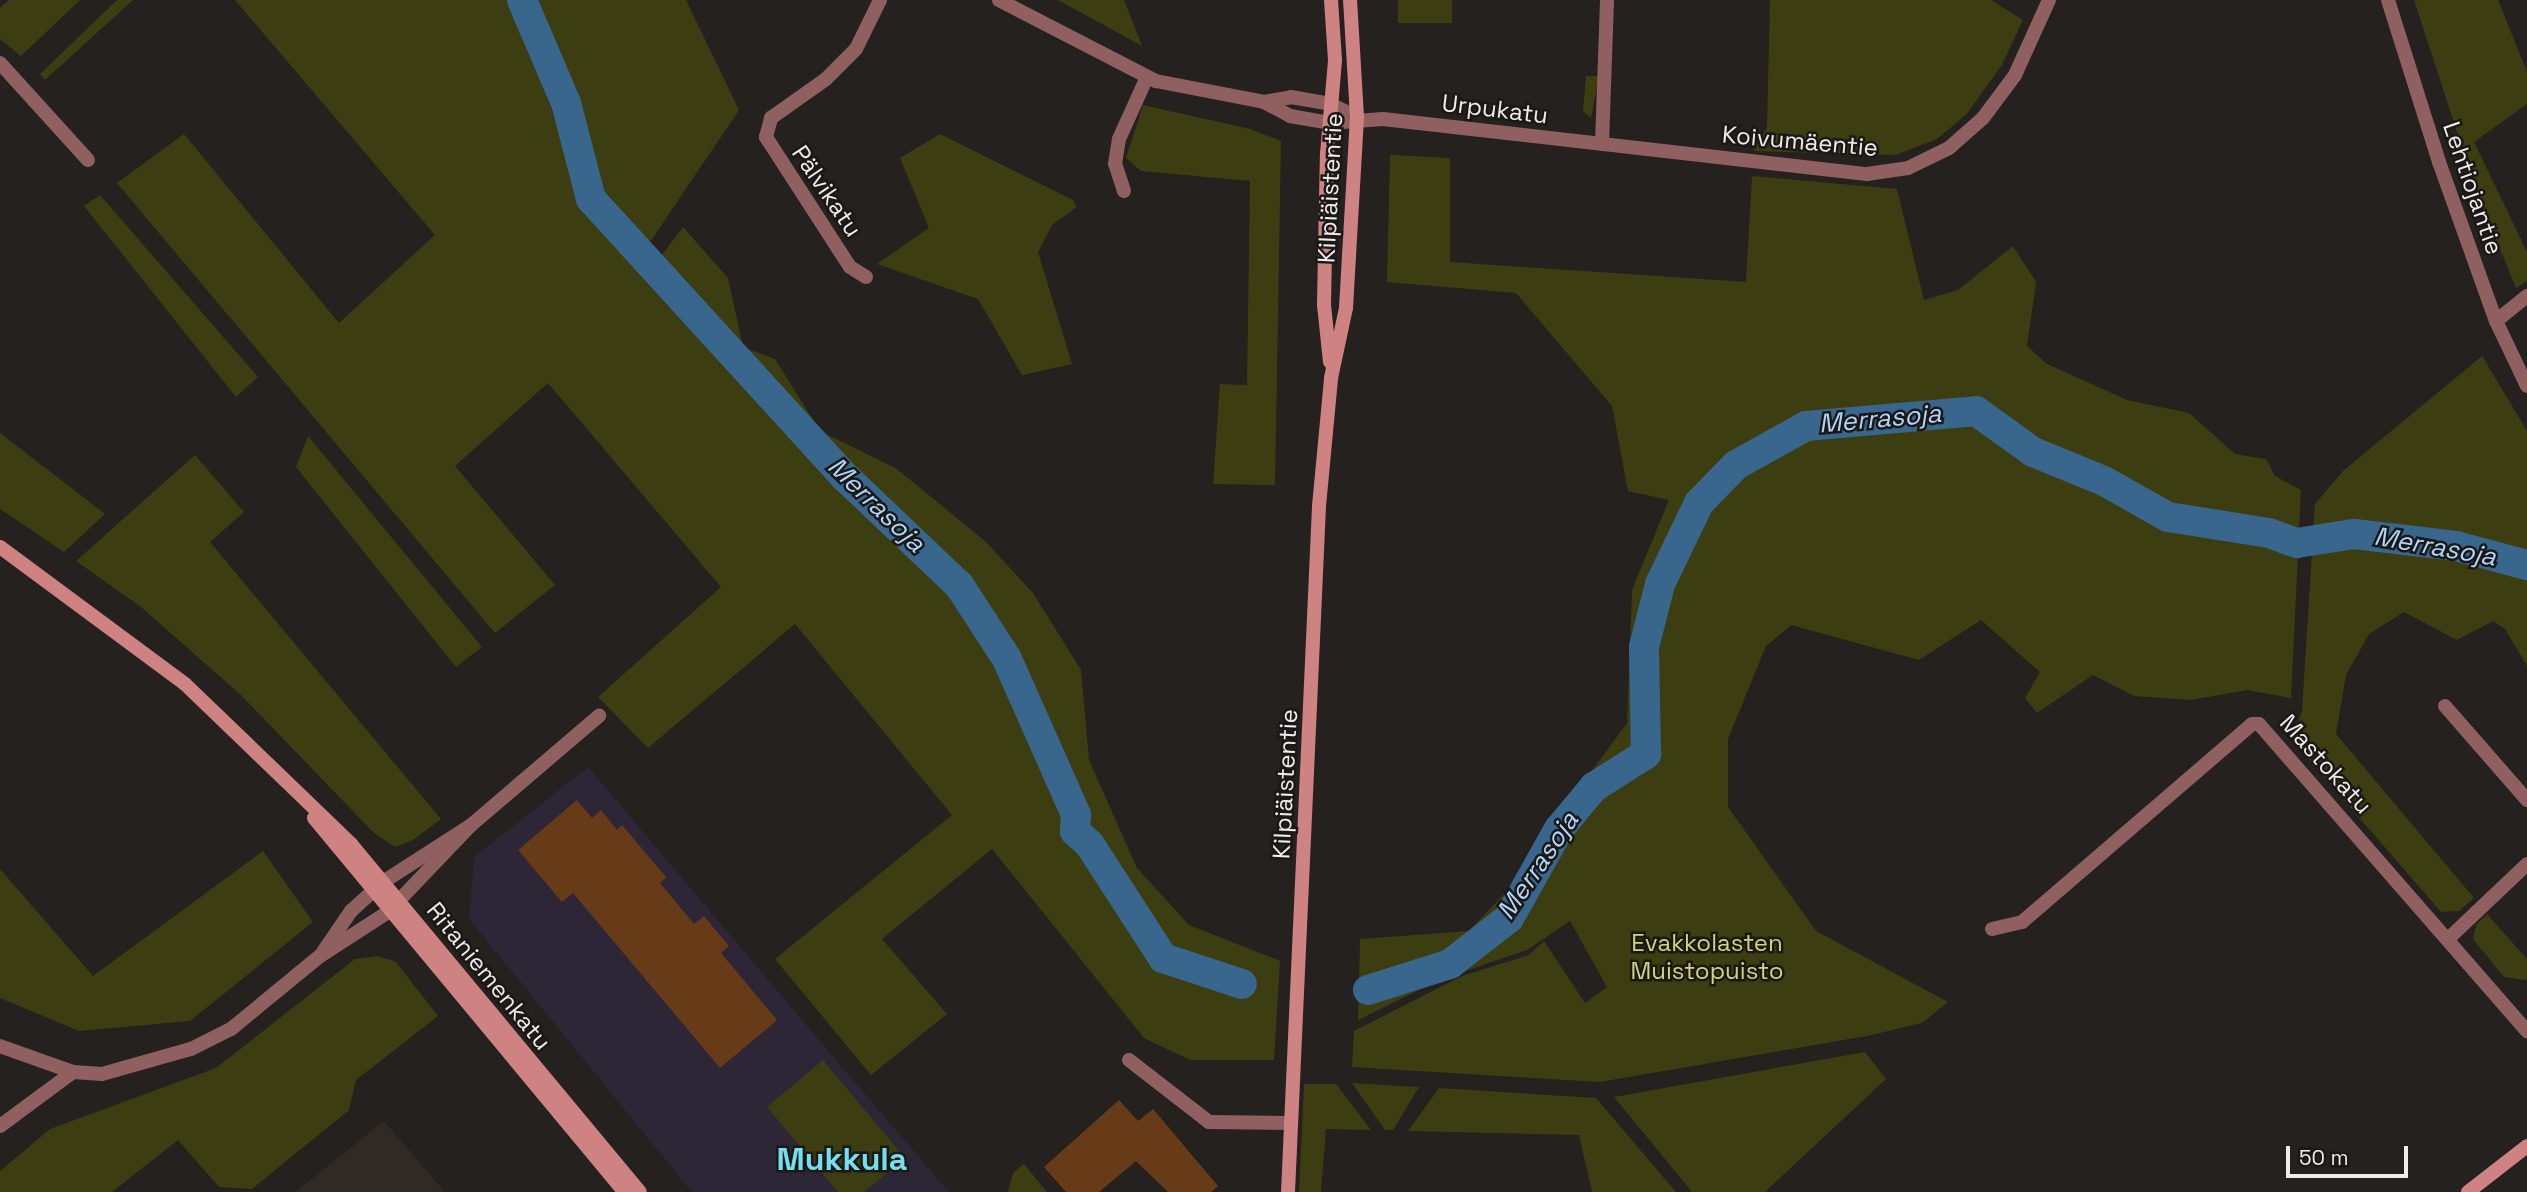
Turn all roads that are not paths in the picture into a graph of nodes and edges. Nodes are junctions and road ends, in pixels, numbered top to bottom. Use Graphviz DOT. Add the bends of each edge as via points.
graph roads {
  1 [pos="880,0"];
  2 [pos="999,0"];
  3 [pos="1331,0"];
  4 [pos="1349,0"];
  5 [pos="1607,0"];
  6 [pos="2049,0"];
  7 [pos="2388,0"];
  8 [pos="0,63"];
  9 [pos="1147,77"];
  10 [pos="1264,102"];
  11 [pos="1330,104"];
  12 [pos="1357,117"];
  13 [pos="1329,122"];
  14 [pos="1602,144"];
  15 [pos="1629,148"];
  16 [pos="88,160"];
  17 [pos="1124,191"];
  18 [pos="866,276"];
  19 [pos="2527,296"];
  20 [pos="2496,321"];
  21 [pos="1331,378"];
  22 [pos="2527,386"];
  23 [pos="0,547"];
  24 [pos="2445,705"];
  25 [pos="599,716"];
  26 [pos="297,795"];
  27 [pos="2527,800"];
  28 [pos="470,826"];
  29 [pos="2527,864"];
  30 [pos="383,882"];
  31 [pos="371,893"];
  32 [pos="400,901"];
  33 [pos="388,912"];
  34 [pos="1992,929"];
  35 [pos="2448,939"];
  36 [pos="320,956"];
  37 [pos="2527,1031"];
  38 [pos="0,1046"];
  39 [pos="1129,1060"];
  40 [pos="73,1072"];
  41 [pos="1291,1123"];
  42 [pos="0,1126"];
  43 [pos="2527,1146"];
  44 [pos="624,1192"];
  45 [pos="640,1192"];
  46 [pos="1288,1192"];
  47 [pos="2468,1192"];
  1 -- 18 [label="street, Pälvikatu" via="856,49 826,79 771,118 766,137 850,267"];
  2 -- 9 [label="street"];
  3 -- 11 [label="street, Kilpiäistentie" via="1335,60"];
  4 -- 12 [label="street, Kilpiäistentie"];
  5 -- 14 [label="street"];
  6 -- 15 [label="street, Koivumäentie" via="2015,75 1983,118 1949,148 1908,168 1867,174"];
  7 -- 20 [label="street, Lehtiojantie"];
  8 -- 16 [label="street"];
  9 -- 10 [label="street"];
  9 -- 17 [label="street" via="1119,139 1115,164"];
  10 -- 11 [label="street" via="1292,97"];
  10 -- 13 [label="street" via="1290,116"];
  11 -- 12 [label="street"];
  11 -- 13 [label="street, Kilpiäistentie"];
  12 -- 13 [label="street"];
  12 -- 14 [label="street, Urpukatu"];
  12 -- 21 [label="street, Kilpiäistentie" via="1346,308"];
  13 -- 21 [label="street, Kilpiäistentie" via="1324,305"];
  14 -- 15 [label="street, Urpukatu"];
  19 -- 20 [label="street"];
  20 -- 22 [label="street, Lehtiojantie"];
  21 -- 41 [label="street, Kilpiäistentie" via="1319,506"];
  23 -- 26 [label="street, Ritaniemenkatu" via="186,684"];
  24 -- 27 [label="street"];
  25 -- 28 [label="street"];
  26 -- 30 [label="street, Ritaniemenkatu"];
  26 -- 31 [label="street, Ritaniemenkatu"];
  28 -- 30 [label="street"];
  28 -- 32 [label="street"];
  29 -- 35 [label="street"];
  30 -- 31 [label="street"];
  30 -- 32 [label="street, Ritaniemenkatu"];
  31 -- 33 [label="street, Ritaniemenkatu"];
  31 -- 36 [label="street"];
  32 -- 33 [label="street"];
  32 -- 45 [label="street, Ritaniemenkatu"];
  33 -- 36 [label="street"];
  33 -- 44 [label="street, Ritaniemenkatu"];
  34 -- 35 [label="street, Mastokatu" via="2022,922 2252,724 2276,737"];
  35 -- 37 [label="street, Mastokatu"];
  36 -- 40 [label="street" via="231,1029 191,1049 102,1074"];
  38 -- 40 [label="street"];
  39 -- 41 [label="street" via="1209,1122"];
  40 -- 42 [label="street"];
  41 -- 46 [label="street, Kilpiäistentie"];
  43 -- 47 [label="street"];
}
